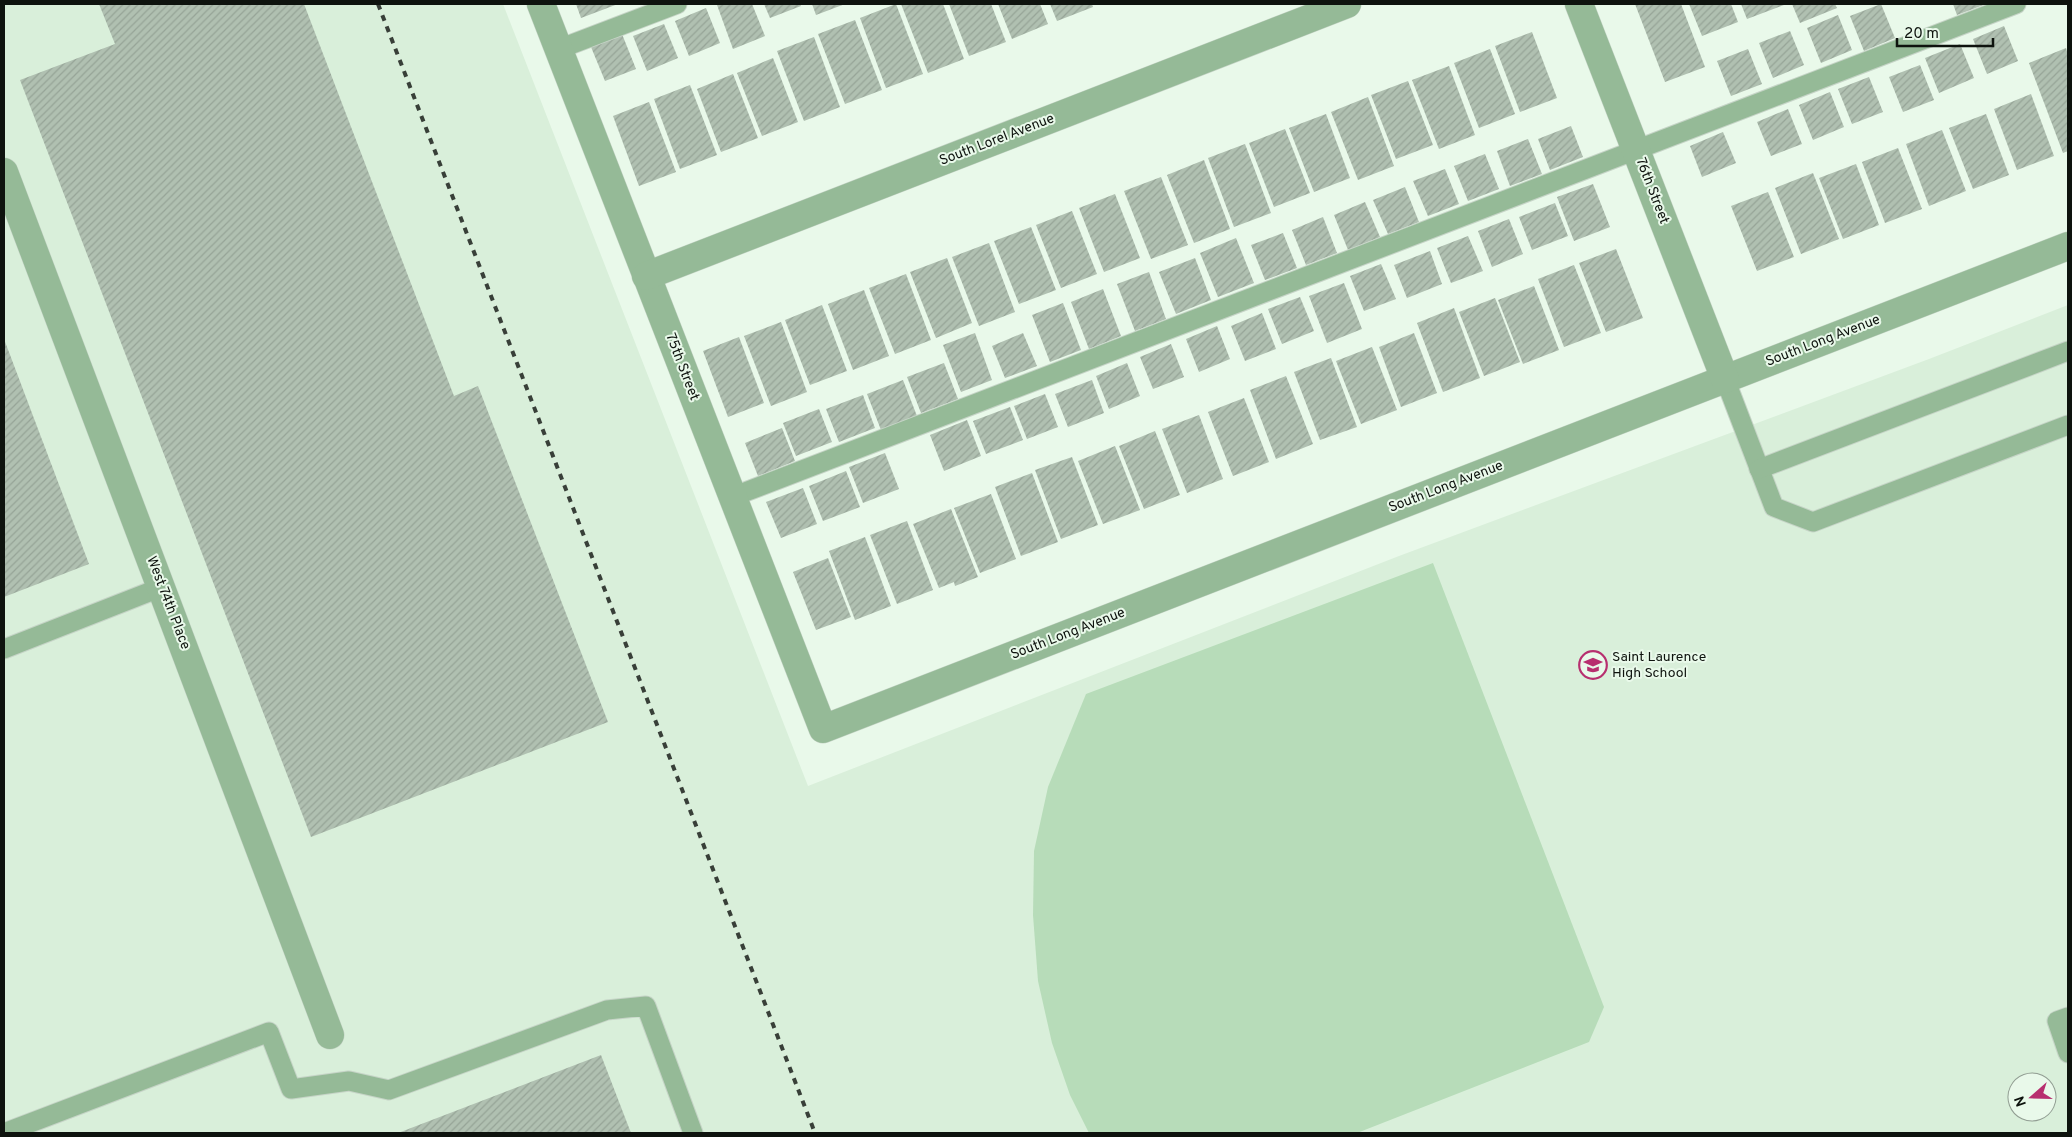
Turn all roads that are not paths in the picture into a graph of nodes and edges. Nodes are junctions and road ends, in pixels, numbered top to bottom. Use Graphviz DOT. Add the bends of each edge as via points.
graph roads {
  1 [pos="541,4"];
  2 [pos="677,4"];
  3 [pos="1347,4"];
  4 [pos="1579,4"];
  5 [pos="2016,4"];
  6 [pos="559,50"];
  7 [pos="1636,150"];
  8 [pos="4,172"];
  9 [pos="2068,246"];
  10 [pos="646,276"];
  11 [pos="2068,351"];
  12 [pos="1725,379"];
  13 [pos="2068,425"];
  14 [pos="1759,469"];
  15 [pos="732,497"];
  16 [pos="162,587"];
  17 [pos="4,649"];
  18 [pos="823,729"];
  19 [pos="2068,1017"];
  20 [pos="330,1035"];
  21 [pos="2068,1053"];
  22 [pos="4,1133"];
  23 [pos="693,1133"];
  1 -- 6 [label="street, 75th Street"];
  2 -- 6 [label="lane"];
  3 -- 10 [label="street, South Lorel Avenue"];
  4 -- 7 [label="street, 76th Street"];
  5 -- 7 [label="lane"];
  6 -- 10 [label="street, 75th Street"];
  7 -- 12 [label="street, 76th Street"];
  7 -- 15 [label="lane"];
  8 -- 16 [label="street, West 74th Place"];
  9 -- 12 [label="street, South Long Avenue"];
  10 -- 15 [label="street, 75th Street"];
  11 -- 14 [label="lane"];
  12 -- 14 [label="lane"];
  12 -- 18 [label="street, South Long Avenue"];
  13 -- 14 [label="lane" via="1813,522 1774,507"];
  15 -- 18 [label="street, 75th Street"];
  16 -- 17 [label="lane"];
  16 -- 20 [label="street, West 74th Place"];
  19 -- 21 [label="lane" via="2057,1022"];
  22 -- 23 [label="lane" via="268,1032 291,1089 349,1081 388,1090 607,1010 646,1006"];
}
